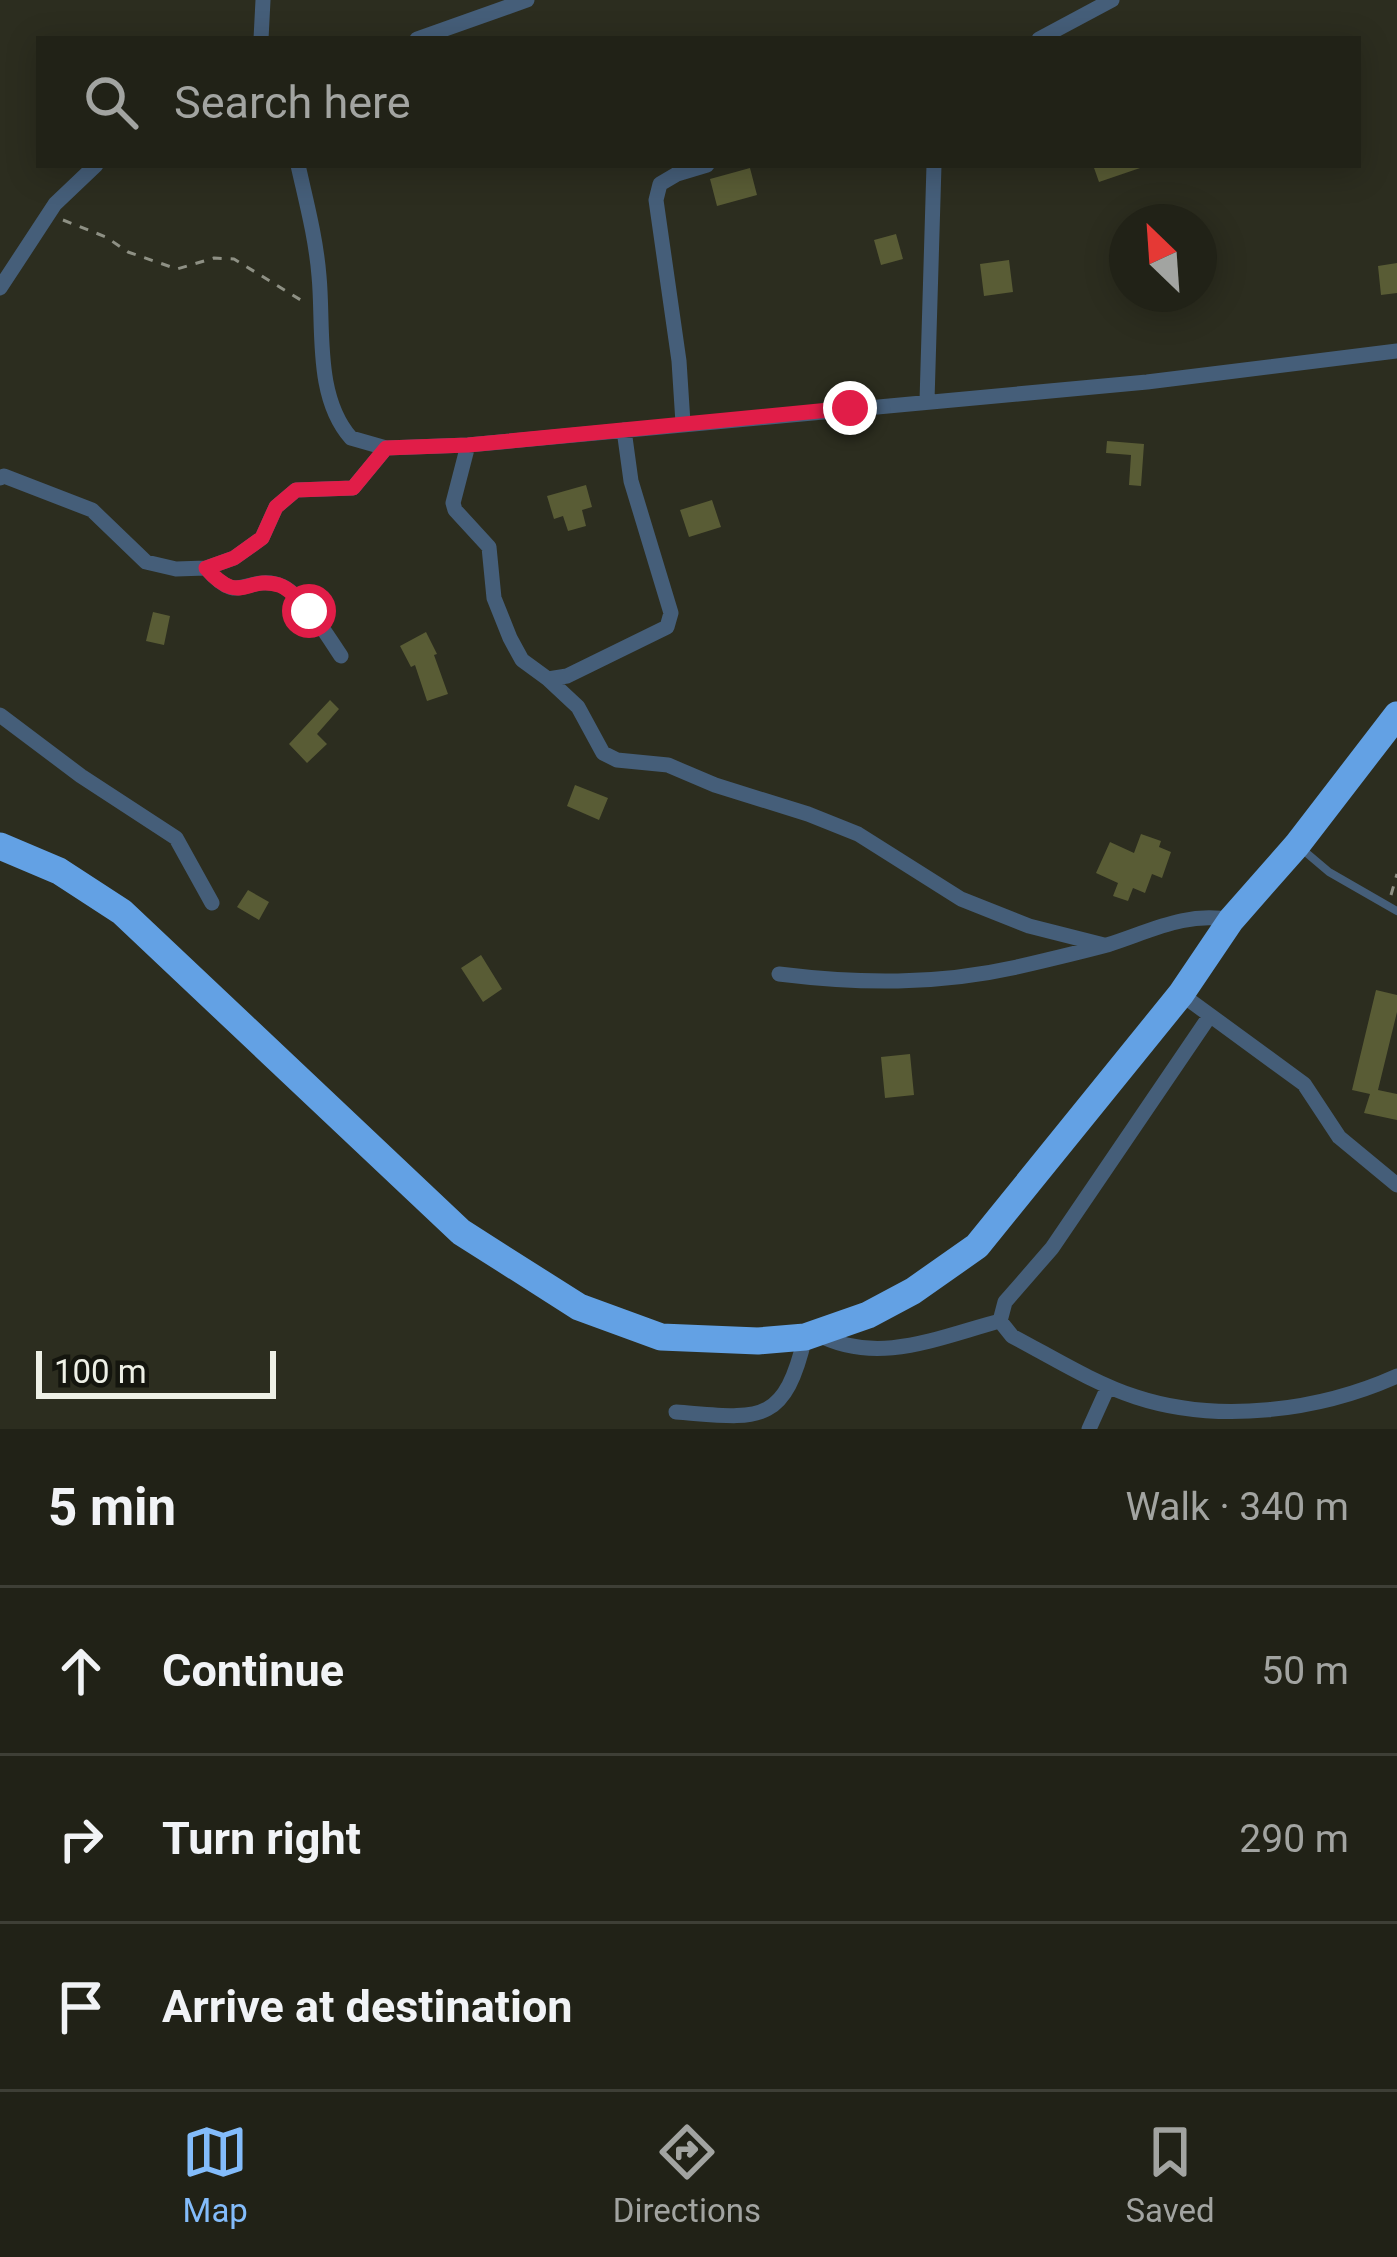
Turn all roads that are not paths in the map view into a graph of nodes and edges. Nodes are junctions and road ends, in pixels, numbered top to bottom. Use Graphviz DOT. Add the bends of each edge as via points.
graph roads {
  1 [pos="262,0"];
  2 [pos="527,0"];
  3 [pos="1112,0"];
  4 [pos="262,36"];
  5 [pos="425,36"];
  6 [pos="1045,36"];
  7 [pos="93,168"];
  8 [pos="299,168"];
  9 [pos="697,168"];
  10 [pos="934,168"];
  11 [pos="0,288"];
  12 [pos="1397,351"];
  13 [pos="927,401"];
  14 [pos="683,423"];
  15 [pos="624,430"];
  16 [pos="468,445"];
  17 [pos="386,448"];
  18 [pos="0,478"];
  19 [pos="206,568"];
  20 [pos="341,656"];
  21 [pos="548,679"];
  22 [pos="0,715"];
  23 [pos="1397,716"];
  24 [pos="1298,845"];
  25 [pos="0,846"];
  26 [pos="212,903"];
  27 [pos="1393,907"];
  28 [pos="1232,920"];
  29 [pos="1104,945"];
  30 [pos="778,974"];
  31 [pos="1181,994"];
  32 [pos="1209,1017"];
  33 [pos="1397,1185"];
  34 [pos="1000,1321"];
  35 [pos="811,1336"];
  36 [pos="1397,1376"];
  37 [pos="1108,1387"];
  38 [pos="676,1412"];
  39 [pos="1089,1429"];
  1 -- 4 [label="street"];
  2 -- 5 [label="street"];
  3 -- 6 [label="street"];
  7 -- 11 [label="street" via="55,204"];
  8 -- 17 [label="street" via="320,279 326,383 351,437"];
  9 -- 14 [label="street" via="660,184 656,200"];
  10 -- 13 [label="street"];
  12 -- 13 [label="street"];
  13 -- 14 [label="street"];
  14 -- 15 [label="street"];
  15 -- 16 [label="street"];
  15 -- 21 [label="street" via="631,482 671,613 667,627"];
  16 -- 17 [label="street"];
  16 -- 21 [label="street" via="455,510 490,551 494,598 509,638"];
  17 -- 19 [label="street" via="353,488 296,490 276,507 262,538"];
  18 -- 19 [label="street" via="92,509 146,562"];
  19 -- 20 [label="street" via="226,586 287,589"];
  21 -- 29 [label="street" via="578,706 603,753 617,760 668,765 808,814 961,898"];
  22 -- 26 [label="street" via="176,838"];
  23 -- 24 [label="highway"];
  24 -- 27 [label="lane"];
  24 -- 28 [label="highway"];
  25 -- 35 [label="highway" via="59,871 122,912 461,1232 579,1307 661,1337"];
  28 -- 29 [label="street" via="1181,919"];
  28 -- 31 [label="highway"];
  29 -- 30 [label="street" via="914,983"];
  31 -- 32 [label="street"];
  31 -- 35 [label="highway" via="976,1246 913,1291"];
  32 -- 33 [label="street" via="1304,1084 1339,1137"];
  32 -- 34 [label="street"];
  34 -- 35 [label="street" via="917,1346 872,1350"];
  34 -- 37 [label="street" via="1012,1336"];
  35 -- 38 [label="street" via="793,1382 768,1410 748,1418"];
  36 -- 37 [label="street" via="1314,1402 1214,1412"];
  37 -- 39 [label="street"];
}
